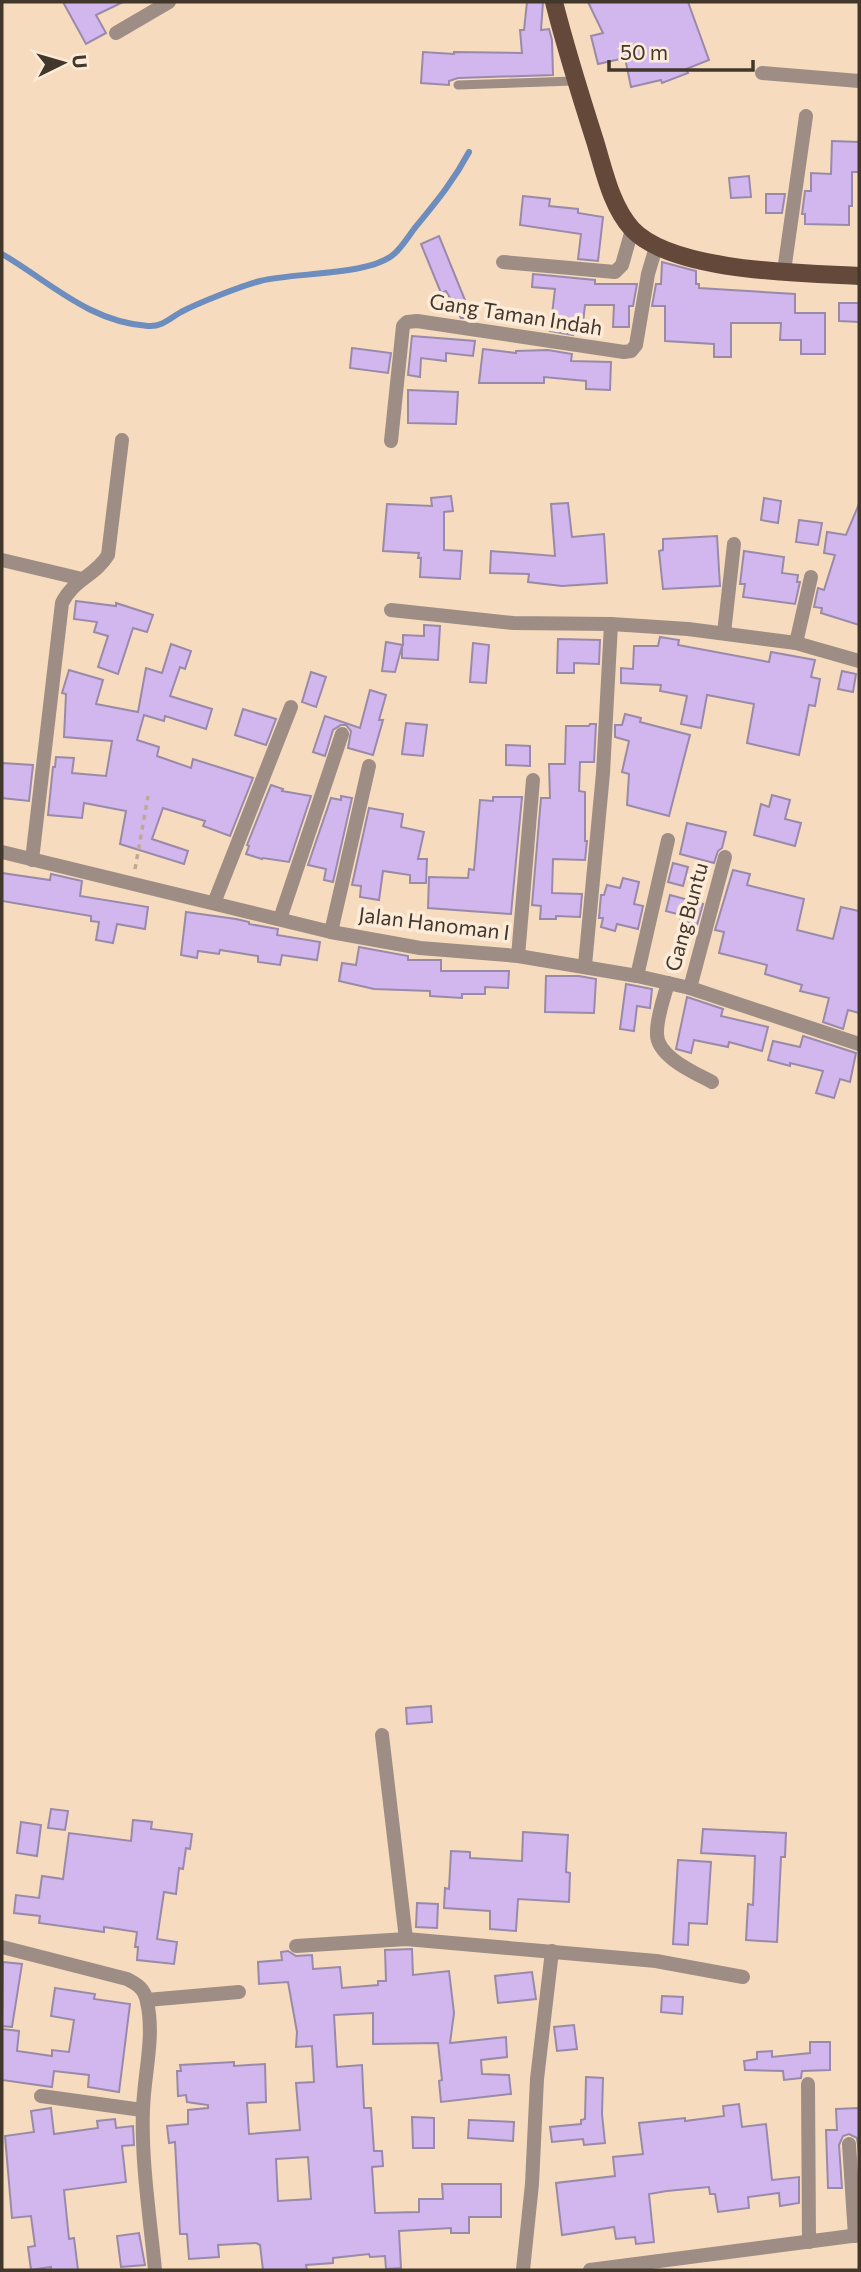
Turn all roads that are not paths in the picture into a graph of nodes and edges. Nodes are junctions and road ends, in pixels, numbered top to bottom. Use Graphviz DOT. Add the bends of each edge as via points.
graph roads {
  1 [pos="169,2"];
  2 [pos="554,2"];
  3 [pos="117,33"];
  4 [pos="762,73"];
  5 [pos="575,81"];
  6 [pos="859,81"];
  7 [pos="458,85"];
  8 [pos="806,116"];
  9 [pos="632,230"];
  10 [pos="656,247"];
  11 [pos="503,262"];
  12 [pos="784,271"];
  13 [pos="859,275"];
  14 [pos="122,440"];
  15 [pos="391,441"];
  16 [pos="734,544"];
  17 [pos="2,560"];
  18 [pos="811,577"];
  19 [pos="82,579"];
  20 [pos="391,610"];
  21 [pos="611,624"];
  22 [pos="724,633"];
  23 [pos="796,643"];
  24 [pos="859,662"];
  25 [pos="291,707"];
  26 [pos="342,734"];
  27 [pos="369,766"];
  28 [pos="533,779"];
  29 [pos="668,840"];
  30 [pos="2,852"];
  31 [pos="725,857"];
  32 [pos="32,860"];
  33 [pos="214,902"];
  34 [pos="280,919"];
  35 [pos="331,933"];
  36 [pos="519,956"];
  37 [pos="585,965"];
  38 [pos="637,976"];
  39 [pos="668,983"];
  40 [pos="690,988"];
  41 [pos="859,1044"];
  42 [pos="712,1082"];
  43 [pos="382,1735"];
  44 [pos="405,1939"];
  45 [pos="296,1946"];
  46 [pos="2,1947"];
  47 [pos="552,1951"];
  48 [pos="744,1977"];
  49 [pos="239,1992"];
  50 [pos="147,2000"];
  51 [pos="808,2084"];
  52 [pos="41,2096"];
  53 [pos="142,2110"];
  54 [pos="849,2144"];
  55 [pos="857,2236"];
  56 [pos="809,2242"];
  57 [pos="155,2270"];
  58 [pos="523,2270"];
  59 [pos="590,2270"];
  1 -- 3 [label="street"];
  2 -- 5 [label="main road"];
  4 -- 6 [label="street"];
  5 -- 7 [label="lane"];
  5 -- 9 [label="main road" via="607,181"];
  8 -- 12 [label="street"];
  9 -- 10 [label="main road"];
  9 -- 11 [label="street" via="622,265 615,272"];
  10 -- 12 [label="main road" via="703,262"];
  10 -- 15 [label="street, Gang Taman Indah" via="631,351 407,322"];
  12 -- 13 [label="main road"];
  14 -- 19 [label="street" via="110,548 104,561"];
  16 -- 22 [label="street"];
  17 -- 19 [label="street"];
  18 -- 23 [label="street"];
  19 -- 32 [label="street" via="62,603"];
  20 -- 21 [label="street" via="513,623"];
  21 -- 22 [label="street"];
  21 -- 37 [label="street" via="604,773"];
  22 -- 23 [label="street"];
  23 -- 24 [label="street"];
  25 -- 33 [label="street"];
  26 -- 34 [label="street"];
  27 -- 35 [label="street"];
  28 -- 36 [label="street"];
  29 -- 38 [label="street"];
  30 -- 32 [label="street, Jalan Hanoman I"];
  31 -- 40 [label="street, Gang Buntu"];
  32 -- 33 [label="street, Jalan Hanoman I"];
  33 -- 34 [label="street, Jalan Hanoman I"];
  34 -- 35 [label="street, Jalan Hanoman I"];
  35 -- 36 [label="street, Jalan Hanoman I" via="420,948"];
  36 -- 37 [label="street, Jalan Hanoman I"];
  37 -- 38 [label="street, Jalan Hanoman I"];
  38 -- 39 [label="street, Jalan Hanoman I"];
  39 -- 40 [label="street, Jalan Hanoman I"];
  39 -- 42 [label="street" via="657,1030 659,1043 681,1066"];
  40 -- 41 [label="street, Jalan Hanoman I"];
  43 -- 44 [label="street"];
  44 -- 45 [label="street"];
  44 -- 47 [label="street"];
  46 -- 50 [label="street" via="127,1979 142,1989"];
  47 -- 48 [label="street" via="656,1961"];
  47 -- 58 [label="street"];
  49 -- 50 [label="street"];
  50 -- 53 [label="street" via="149,2041"];
  51 -- 56 [label="street"];
  52 -- 53 [label="street"];
  53 -- 57 [label="street"];
  54 -- 55 [label="street"];
  55 -- 56 [label="street"];
  56 -- 59 [label="street"];
}
